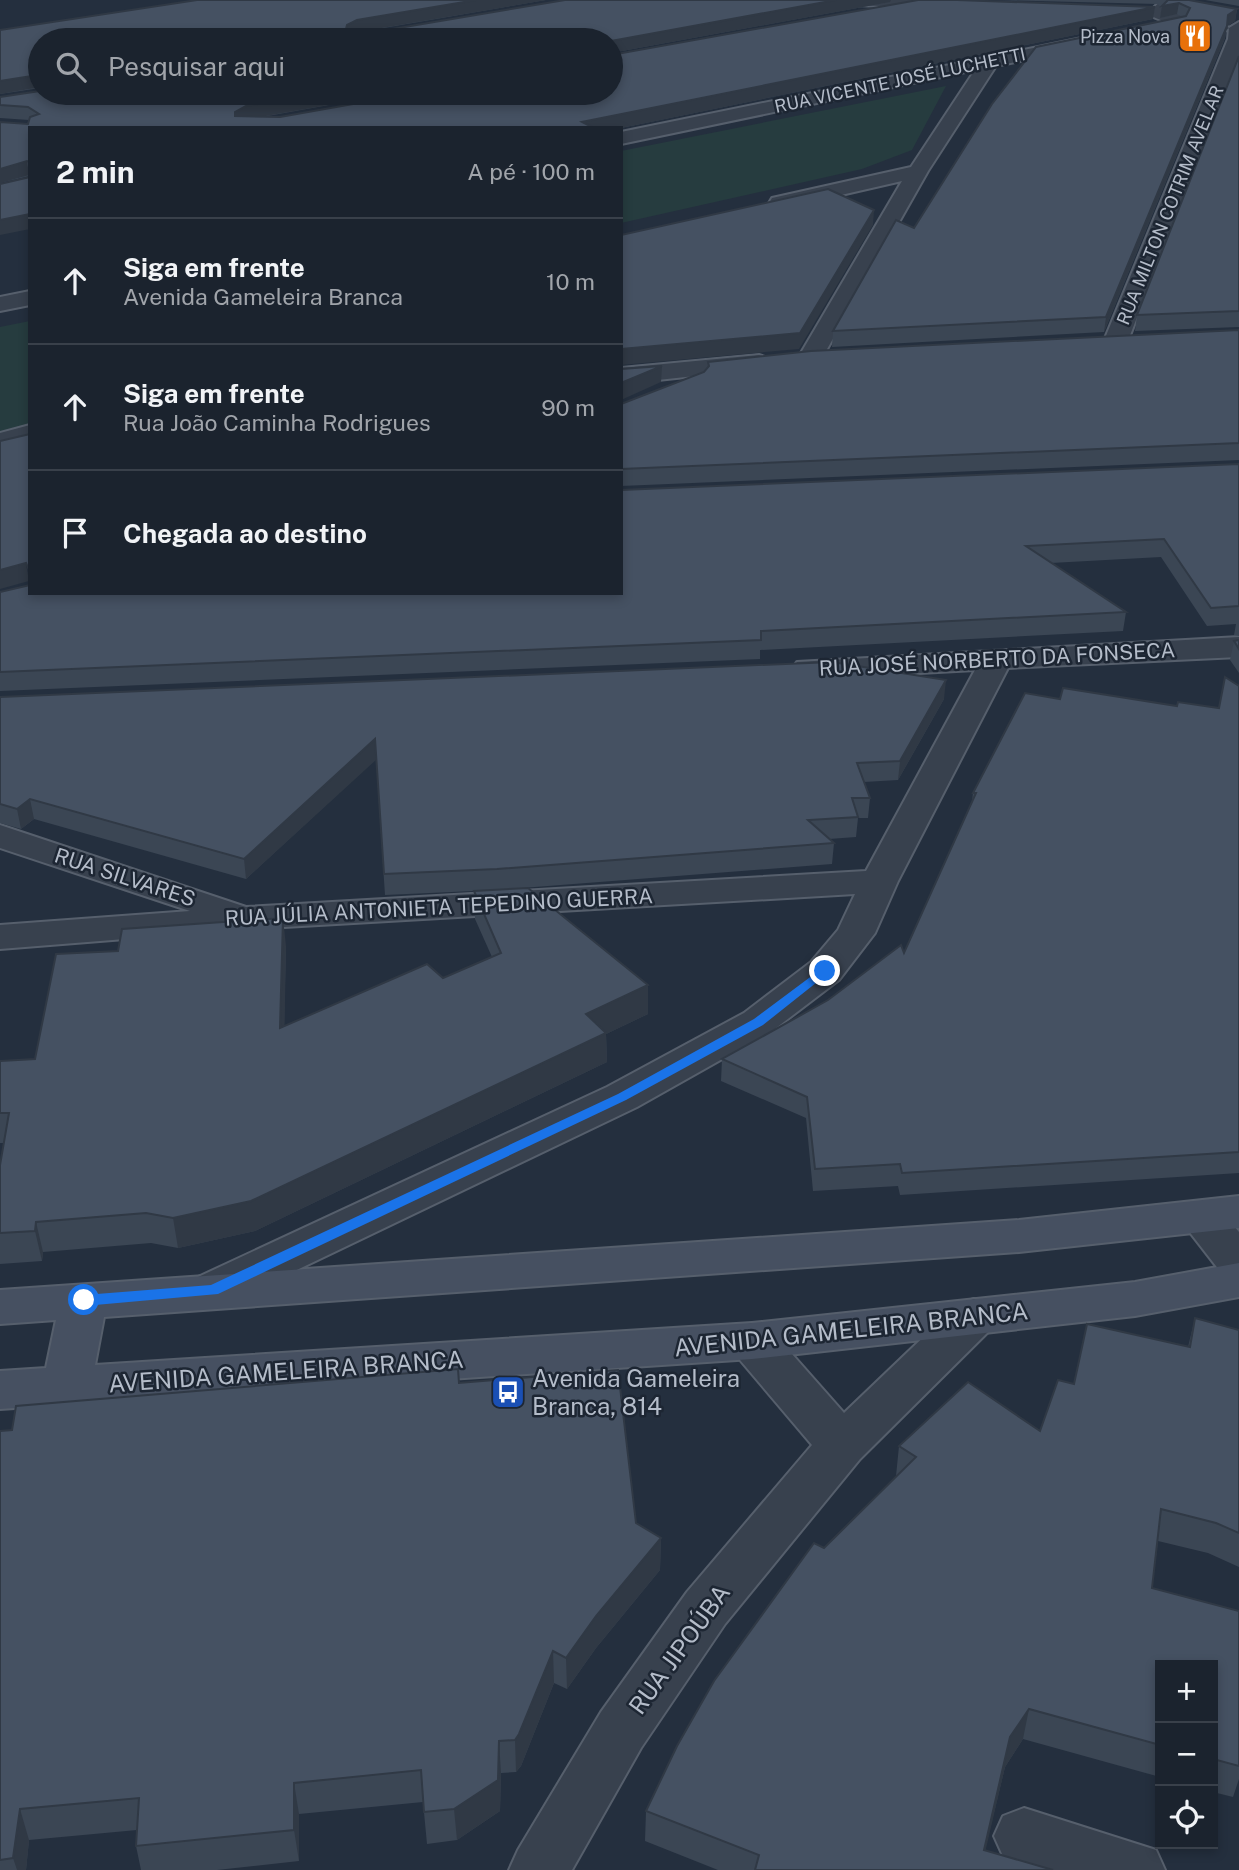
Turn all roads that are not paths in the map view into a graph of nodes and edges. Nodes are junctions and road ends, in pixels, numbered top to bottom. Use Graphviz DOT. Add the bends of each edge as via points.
graph roads {
  1 [pos="855,0"];
  2 [pos="924,3"];
  3 [pos="979,5"];
  4 [pos="1163,9"];
  5 [pos="1216,10"];
  6 [pos="842,18"];
  7 [pos="1239,22"];
  8 [pos="1103,38"];
  9 [pos="990,62"];
  10 [pos="623,138"];
  11 [pos="918,171"];
  12 [pos="756,208"];
  13 [pos="28,298"];
  14 [pos="0,304"];
  15 [pos="1142,341"];
  16 [pos="1115,343"];
  17 [pos="1087,344"];
  18 [pos="838,357"];
  19 [pos="810,358"];
  20 [pos="729,366"];
  21 [pos="623,376"];
  22 [pos="657,396"];
  23 [pos="28,434"];
  24 [pos="0,441"];
  25 [pos="1239,647"];
  26 [pos="996,661"];
  27 [pos="775,670"];
  28 [pos="0,836"];
  29 [pos="879,881"];
  30 [pos="250,918"];
  31 [pos="0,937"];
  32 [pos="1220,1214"];
  33 [pos="1239,1263"];
  34 [pos="1239,1280"];
  35 [pos="213,1290"];
  36 [pos="84,1300"];
  37 [pos="0,1307"];
  38 [pos="974,1317"];
  39 [pos="752,1341"];
  40 [pos="67,1385"];
  41 [pos="0,1390"];
  42 [pos="842,1445"];
  43 [pos="1024,1836"];
  44 [pos="539,1870"];
  45 [pos="1135,1870"];
  1 -- 2 [label="street"];
  2 -- 3 [label="street"];
  2 -- 6 [label="street"];
  4 -- 7 [label="street" via="1178,22"];
  5 -- 7 [label="main road"];
  7 -- 16 [label="street, RUA MILTON COTRIM AVELAR" via="1237,38"];
  8 -- 9 [label="street, RUA VICENTE JOSÉ LUCHETTI"];
  9 -- 10 [label="street, RUA VICENTE JOSÉ LUCHETTI"];
  9 -- 11 [label="street"];
  11 -- 12 [label="street"];
  11 -- 19 [label="street"];
  13 -- 14 [label="street"];
  15 -- 16 [label="street"];
  16 -- 17 [label="street"];
  18 -- 19 [label="street"];
  19 -- 20 [label="street"];
  20 -- 21 [label="street"];
  20 -- 22 [label="street"];
  23 -- 24 [label="street"];
  25 -- 26 [label="street, RUA JOSÉ NORBERTO DA FONSECA"];
  26 -- 27 [label="street, RUA JOSÉ NORBERTO DA FONSECA"];
  26 -- 29 [label="street"];
  28 -- 30 [label="street, RUA SILVARES"];
  29 -- 30 [label="street, RUA JÚLIA ANTONIETA TEPEDINO GUERRA"];
  29 -- 35 [label="street" via="856,933 825,971 758,1022 622,1097"];
  30 -- 31 [label="street, RUA JÚLIA ANTONIETA TEPEDINO GUERRA"];
  32 -- 33 [label="street"];
  32 -- 35 [label="main road" via="1019,1236"];
  34 -- 38 [label="main road, AVENIDA GAMELEIRA BRANCA" via="1135,1300"];
  35 -- 36 [label="main road"];
  36 -- 37 [label="main road"];
  36 -- 40 [label="main road"];
  38 -- 39 [label="main road, AVENIDA GAMELEIRA BRANCA"];
  38 -- 42 [label="street, RUA JIPOÚBA"];
  39 -- 40 [label="main road, AVENIDA GAMELEIRA BRANCA"];
  39 -- 42 [label="street"];
  40 -- 41 [label="main road, AVENIDA GAMELEIRA BRANCA"];
  42 -- 44 [label="street, RUA JIPOÚBA" via="706,1608 621,1730"];
  43 -- 45 [label="street"];
}
